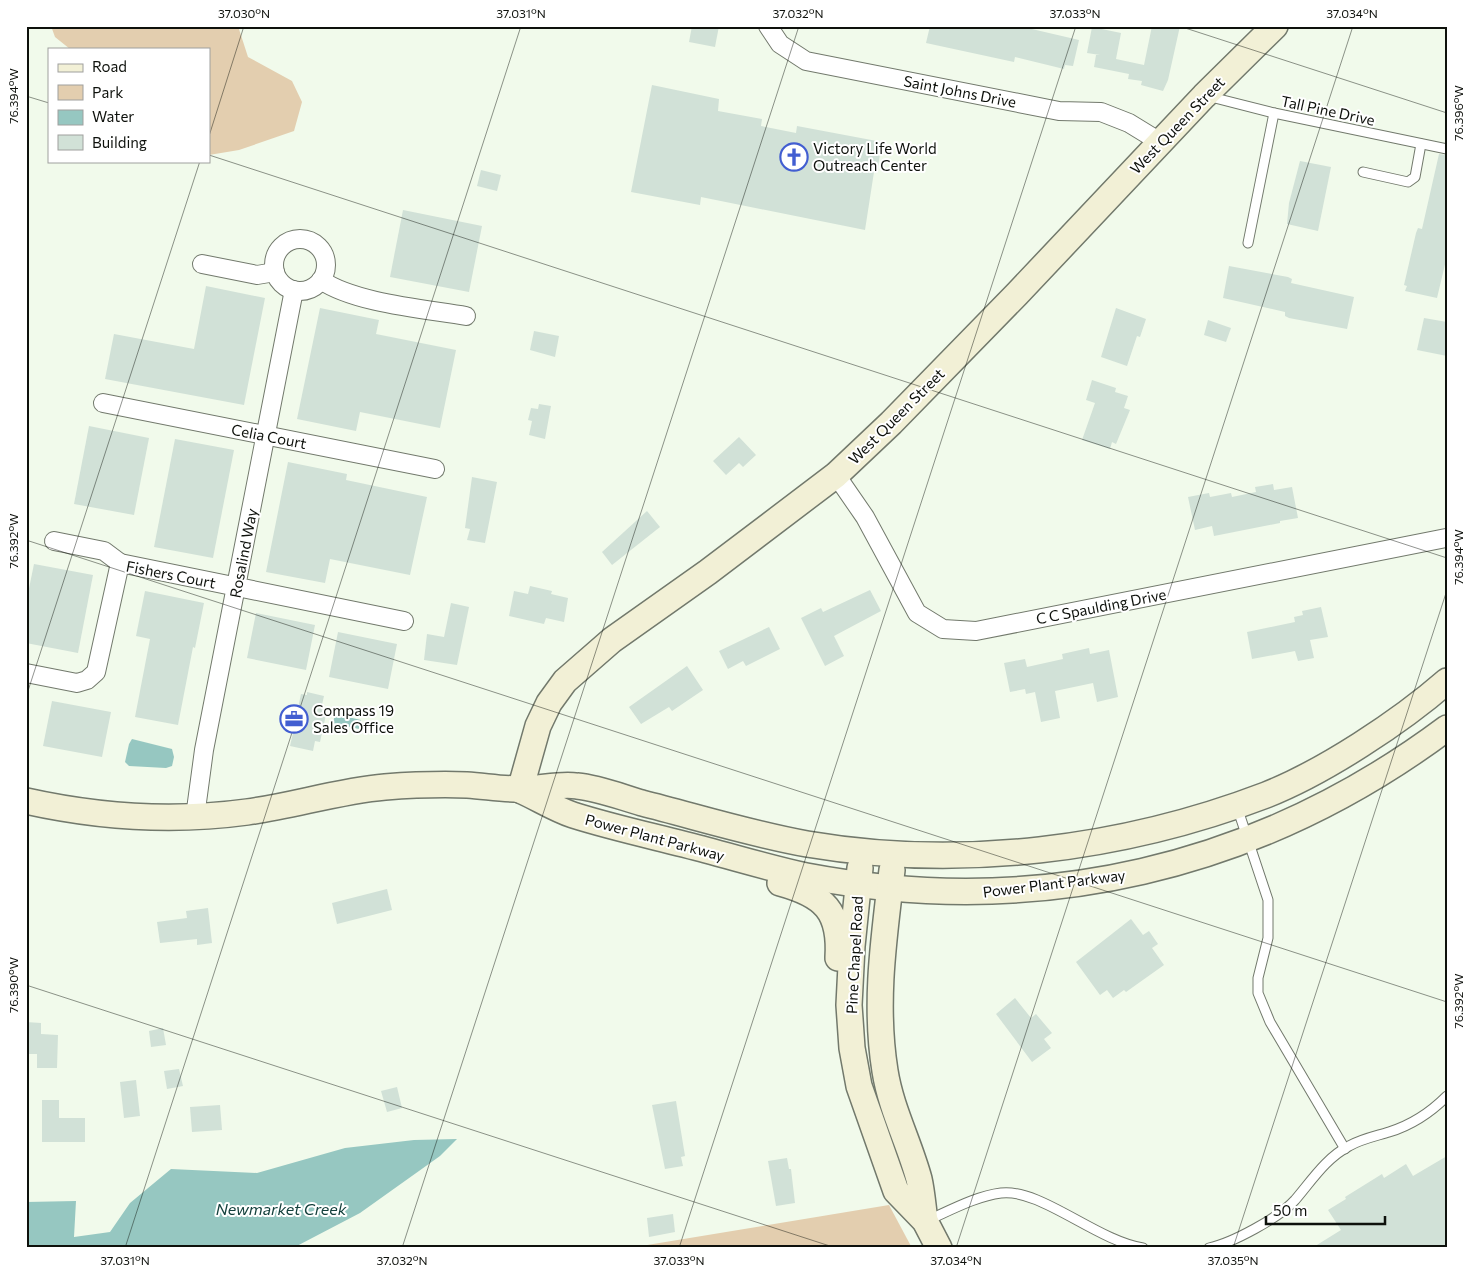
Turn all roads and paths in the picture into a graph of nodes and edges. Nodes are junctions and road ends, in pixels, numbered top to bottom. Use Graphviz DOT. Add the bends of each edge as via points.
graph roads {
  1 [pos="768,26"];
  2 [pos="1275,26"];
  3 [pos="1204,96"];
  4 [pos="1274,113"];
  5 [pos="1160,142"];
  6 [pos="1421,144"];
  7 [pos="1447,149"];
  8 [pos="1363,172"];
  9 [pos="1248,243"];
  10 [pos="202,264"];
  11 [pos="275,272"];
  12 [pos="321,280"];
  13 [pos="294,290"];
  14 [pos="466,316"];
  15 [pos="103,403"];
  16 [pos="266,435"];
  17 [pos="435,469"];
  18 [pos="836,475"];
  19 [pos="1446,538"];
  20 [pos="54,540"];
  21 [pos="120,563"];
  22 [pos="236,587"];
  23 [pos="404,621"];
  24 [pos="26,673"];
  25 [pos="1447,681"];
  26 [pos="1447,728"];
  27 [pos="520,790"];
  28 [pos="26,801"];
  29 [pos="1236,804"];
  30 [pos="195,817"];
  31 [pos="1247,838"];
  32 [pos="674,842"];
  33 [pos="862,851"];
  34 [pos="894,853"];
  35 [pos="859,884"];
  36 [pos="890,887"];
  37 [pos="852,1048"];
  38 [pos="1447,1096"];
  39 [pos="1345,1149"];
  40 [pos="925,1221"];
  41 [pos="939,1248"];
  42 [pos="1143,1248"];
  43 [pos="1208,1248"];
  1 -- 5 [label="street, Saint Johns Drive" via="780,44 806,61 1059,111 1101,112 1129,123"];
  2 -- 3 [label="main road, West Queen Street"];
  3 -- 4 [label="lane, Tall Pine Drive"];
  3 -- 5 [label="main road, West Queen Street"];
  4 -- 6 [label="lane, Tall Pine Drive"];
  4 -- 9 [label="lane"];
  5 -- 18 [label="main road, West Queen Street" via="1017,294"];
  6 -- 7 [label="lane, Tall Pine Drive"];
  6 -- 8 [label="lane" via="1415,177 1408,182"];
  10 -- 11 [label="street" via="257,275"];
  11 -- 12 [label="street" via="280,249 293,240 301,239 316,244 322,250 326,265"];
  11 -- 13 [label="street" via="282,284"];
  12 -- 13 [label="street" via="310,289"];
  12 -- 14 [label="street" via="354,296"];
  13 -- 16 [label="street, Rosalind Way"];
  15 -- 16 [label="street, Celia Court"];
  16 -- 17 [label="street, Celia Court"];
  16 -- 22 [label="street, Rosalind Way"];
  18 -- 19 [label="street, C C Spaulding Drive" via="865,517 916,613 943,629 976,631"];
  18 -- 27 [label="main road, West Queen Street" via="612,640 565,681 549,702 538,726"];
  20 -- 21 [label="street" via="104,551"];
  21 -- 22 [label="street, Fishers Court"];
  21 -- 24 [label="street, Fishers Court" via="96,672 88,680 77,683"];
  22 -- 23 [label="street, Fishers Court"];
  22 -- 30 [label="street, Rosalind Way" via="204,750"];
  25 -- 29 [label="main road, Power Plant Parkway" via="1360,744 1268,794"];
  26 -- 31 [label="main road, Power Plant Parkway" via="1378,776 1322,807 1290,823"];
  27 -- 30 [label="main road, Power Plant Parkway" via="467,785 383,787 278,808"];
  27 -- 32 [label="main road, Power Plant Parkway" via="571,814"];
  27 -- 33 [label="main road, Power Plant Parkway" via="576,786 771,837"];
  28 -- 30 [label="main road, Power Plant Parkway" via="71,811"];
  29 -- 31 [label="lane"];
  29 -- 34 [label="main road, Power Plant Parkway" via="1130,836 1034,851"];
  31 -- 36 [label="main road, Power Plant Parkway" via="1171,864 1099,880 979,892"];
  31 -- 39 [label="lane" via="1268,900 1268,938 1258,978 1258,993 1270,1022"];
  32 -- 35 [label="main road, Power Plant Parkway" via="806,876"];
  32 -- 37 [label="main road" via="706,863 796,888 822,903 838,928 837,1006"];
  33 -- 34 [label="main road, Power Plant Parkway"];
  33 -- 35 [label="main road, Pine Chapel Road"];
  34 -- 36 [label="main road, Pine Chapel Road"];
  35 -- 36 [label="main road, Power Plant Parkway"];
  35 -- 37 [label="main road, Pine Chapel Road" via="849,1005"];
  36 -- 40 [label="main road, Pine Chapel Road" via="881,966 880,1034 891,1098 919,1180"];
  37 -- 40 [label="main road, Pine Chapel Road" via="859,1086 896,1191"];
  38 -- 39 [label="lane" via="1410,1124"];
  39 -- 43 [label="lane" via="1326,1162 1295,1201 1282,1211"];
  40 -- 41 [label="main road, Pine Chapel Road"];
  40 -- 42 [label="lane" via="980,1198 1002,1193 1020,1194 1097,1233"];
}
